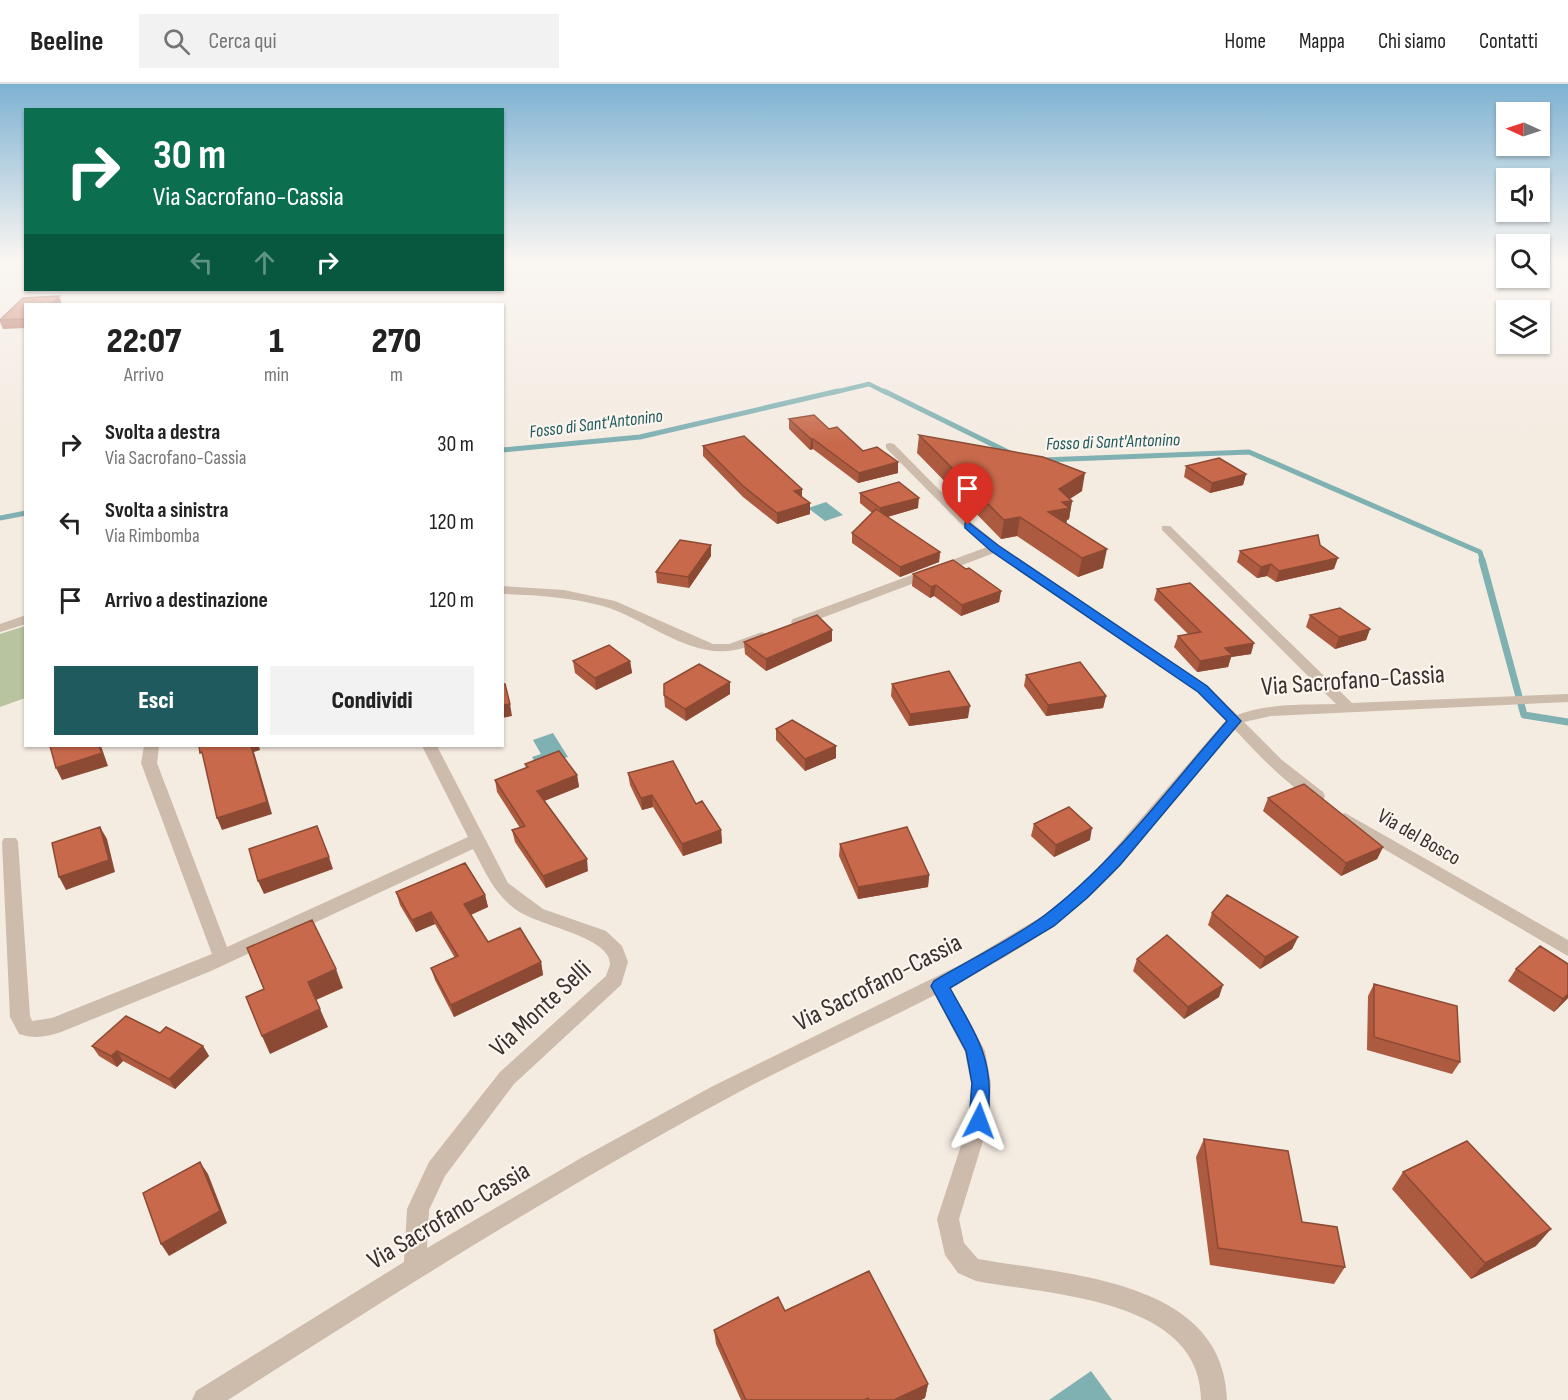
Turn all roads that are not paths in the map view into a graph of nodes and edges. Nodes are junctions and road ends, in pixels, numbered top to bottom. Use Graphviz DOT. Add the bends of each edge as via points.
graph roads {
  1 [pos="890,446"];
  2 [pos="1166,528"];
  3 [pos="995,548"];
  4 [pos="504,590"];
  5 [pos="24,620"];
  6 [pos="0,628"];
  7 [pos="1568,698"];
  8 [pos="1348,707"];
  9 [pos="1234,721"];
  10 [pos="151,747"];
  11 [pos="430,747"];
  12 [pos="477,840"];
  13 [pos="10,842"];
  14 [pos="1568,949"];
  15 [pos="222,957"];
  16 [pos="940,986"];
  17 [pos="416,1267"];
  18 [pos="205,1400"];
  19 [pos="1214,1400"];
  1 -- 3 [label="street, Via del Bosco"];
  2 -- 8 [label="street"];
  3 -- 4 [label="street" via="722,649 689,640 626,609 595,600 545,591"];
  3 -- 9 [label="street, Via del Bosco" via="1203,689"];
  5 -- 6 [label="street"];
  7 -- 8 [label="street, Via Sacrofano-Cassia"];
  8 -- 9 [label="street, Via Sacrofano-Cassia" via="1255,713"];
  9 -- 14 [label="street, Via del Bosco" via="1277,764 1351,824"];
  9 -- 16 [label="street, Via Sacrofano-Cassia" via="1115,861 1082,894 1048,921"];
  10 -- 15 [label="street" via="150,764"];
  11 -- 12 [label="street, Via Monte Selli"];
  12 -- 15 [label="street"];
  12 -- 17 [label="street, Via Monte Selli" via="501,887 518,903 541,916 601,937 614,947 619,964 614,980 507,1078 436,1169 418,1209"];
  13 -- 15 [label="street" via="20,1017 26,1028 54,1026"];
  16 -- 17 [label="street, Via Sacrofano-Cassia" via="723,1090"];
  16 -- 19 [label="street" via="975,1050 981,1083 979,1121 948,1219 953,1247 966,1265 976,1270 1118,1296 1149,1308 1178,1327 1206,1356 1213,1371"];
  17 -- 18 [label="street, Via Sacrofano-Cassia"];
}
